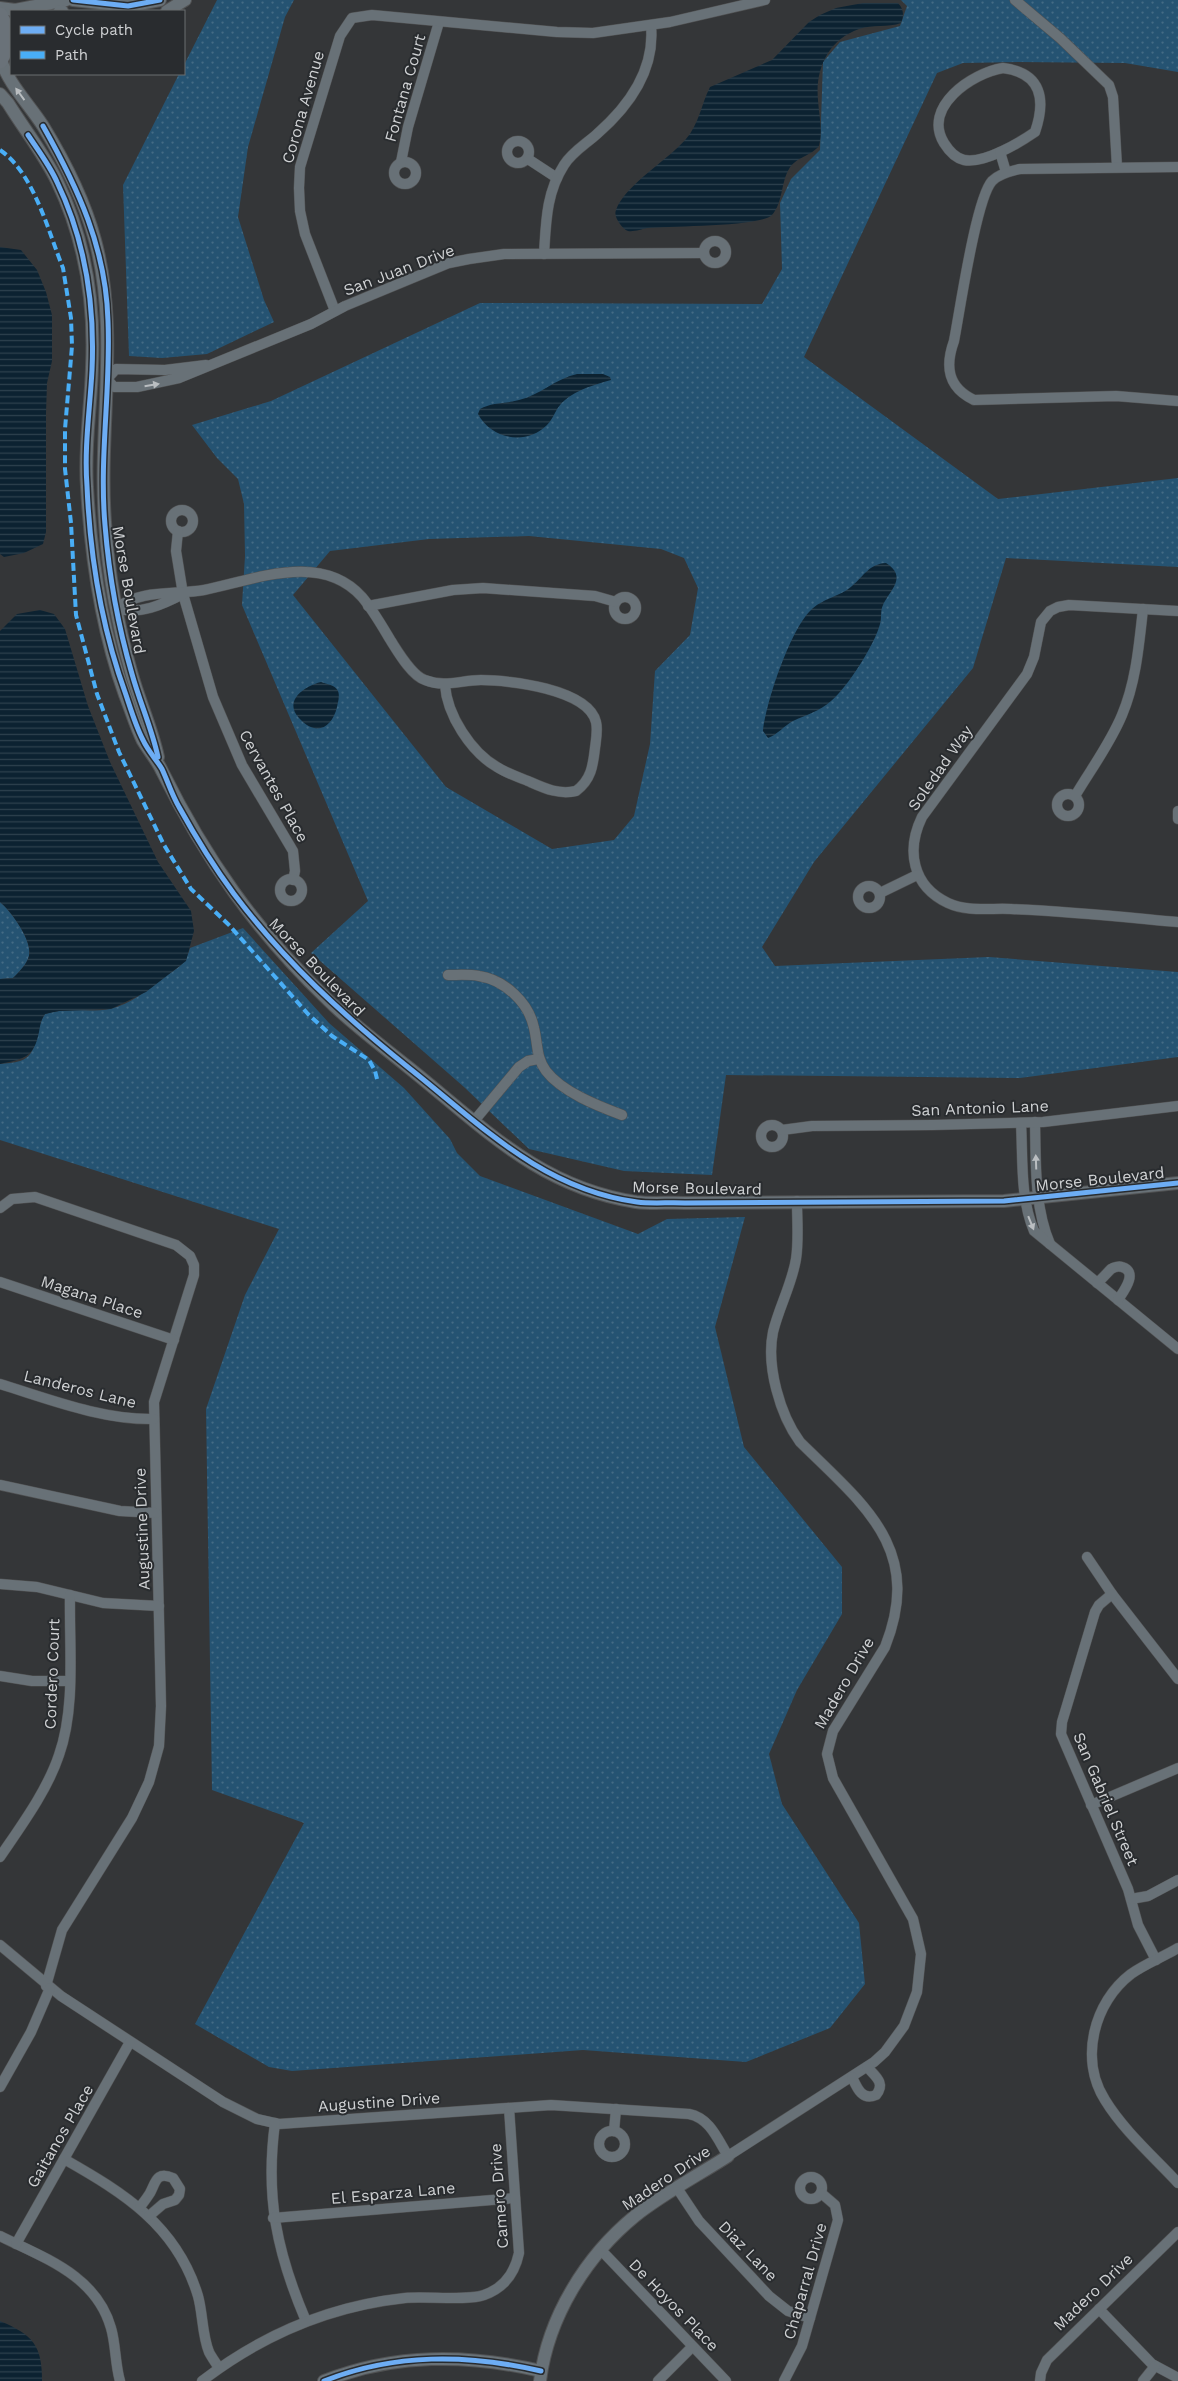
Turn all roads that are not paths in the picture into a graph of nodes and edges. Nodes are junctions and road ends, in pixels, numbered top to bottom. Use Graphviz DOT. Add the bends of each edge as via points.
graph roads {
  1 [pos="66,0"];
  2 [pos="73,0"];
  3 [pos="160,0"];
  4 [pos="185,0"];
  5 [pos="765,0"];
  6 [pos="1015,0"];
  7 [pos="0,8"];
  8 [pos="169,10"];
  9 [pos="0,15"];
  10 [pos="439,22"];
  11 [pos="651,26"];
  12 [pos="9,39"];
  13 [pos="0,61"];
  14 [pos="0,94"];
  15 [pos="43,126"];
  16 [pos="28,135"];
  17 [pos="1000,152"];
  18 [pos="528,158"];
  19 [pos="401,162"];
  20 [pos="1117,167"];
  21 [pos="1178,167"];
  22 [pos="1006,172"];
  23 [pos="557,178"];
  24 [pos="704,253"];
  25 [pos="544,254"];
  26 [pos="336,312"];
  27 [pos="206,365"];
  28 [pos="92,377"];
  29 [pos="107,379"];
  30 [pos="1178,401"];
  31 [pos="178,532"];
  32 [pos="184,594"];
  33 [pos="616,602"];
  34 [pos="368,606"];
  35 [pos="117,608"];
  36 [pos="1143,609"];
  37 [pos="102,610"];
  38 [pos="1178,612"];
  39 [pos="445,685"];
  40 [pos="160,767"];
  41 [pos="1075,796"];
  42 [pos="1178,812"];
  43 [pos="1178,819"];
  44 [pos="917,875"];
  45 [pos="293,880"];
  46 [pos="880,893"];
  47 [pos="1178,922"];
  48 [pos="448,975"];
  49 [pos="538,1059"];
  50 [pos="1178,1106"];
  51 [pos="622,1115"];
  52 [pos="474,1121"];
  53 [pos="1034,1122"];
  54 [pos="1021,1123"];
  55 [pos="782,1130"];
  56 [pos="1178,1183"];
  57 [pos="1032,1198"];
  58 [pos="797,1201"];
  59 [pos="0,1208"];
  60 [pos="0,1282"];
  61 [pos="1097,1283"];
  62 [pos="1118,1300"];
  63 [pos="174,1340"];
  64 [pos="1178,1348"];
  65 [pos="0,1384"];
  66 [pos="154,1419"];
  67 [pos="0,1485"];
  68 [pos="156,1512"];
  69 [pos="1086,1557"];
  70 [pos="0,1584"];
  71 [pos="1112,1594"];
  72 [pos="70,1595"];
  73 [pos="159,1606"];
  74 [pos="0,1676"];
  75 [pos="1178,1679"];
  76 [pos="69,1681"];
  77 [pos="1178,1768"];
  78 [pos="1091,1805"];
  79 [pos="0,1857"];
  80 [pos="1178,1880"];
  81 [pos="1131,1899"];
  82 [pos="0,1945"];
  83 [pos="1178,1948"];
  84 [pos="1156,1960"];
  85 [pos="48,1987"];
  86 [pos="130,2042"];
  87 [pos="867,2067"];
  88 [pos="852,2077"];
  89 [pos="0,2087"];
  90 [pos="509,2108"];
  91 [pos="616,2109"];
  92 [pos="275,2123"];
  93 [pos="614,2131"];
  94 [pos="728,2156"];
  95 [pos="64,2159"];
  96 [pos="1178,2183"];
  97 [pos="677,2188"];
  98 [pos="821,2193"];
  99 [pos="516,2198"];
  100 [pos="140,2207"];
  101 [pos="149,2216"];
  102 [pos="273,2218"];
  103 [pos="1178,2232"];
  104 [pos="0,2236"];
  105 [pos="16,2244"];
  106 [pos="601,2250"];
  107 [pos="1099,2309"];
  108 [pos="810,2318"];
  109 [pos="306,2321"];
  110 [pos="692,2347"];
  111 [pos="1155,2366"];
  112 [pos="219,2368"];
  113 [pos="540,2376"];
  114 [pos="1171,2378"];
  115 [pos="120,2381"];
  116 [pos="202,2381"];
  117 [pos="324,2381"];
  118 [pos="658,2381"];
  119 [pos="726,2381"];
  120 [pos="784,2381"];
  121 [pos="1040,2381"];
  122 [pos="1143,2381"];
  1 -- 7 [label="street" via="15,10"];
  2 -- 3 [label="street" via="128,6"];
  4 -- 8 [label="street"];
  5 -- 11 [label="street"];
  6 -- 20 [label="street" via="1109,85 1113,97"];
  9 -- 12 [label="main road"];
  10 -- 11 [label="street" via="593,33"];
  10 -- 19 [label="street, Fontana Court"];
  10 -- 26 [label="street, Corona Avenue" via="372,15 352,18 340,36 300,167 299,188 301,221"];
  11 -- 23 [label="street" via="650,57 634,93 608,125 571,156"];
  12 -- 13 [label="main road"];
  15 -- 13 [label="street, Morse Boulevard, one-way"];
  14 -- 16 [label="street, Morse Boulevard"];
  15 -- 16 [label="street"];
  15 -- 29 [label="street, Morse Boulevard" via="71,176 95,239 108,320"];
  16 -- 28 [label="street, Morse Boulevard" via="56,179 80,243 92,327"];
  17 -- 17 [label="street" via="976,160 965,161 955,157 940,136 939,126 952,94 979,74 1003,68 1027,75 1033,81 1039,92 1041,108 1034,132"];
  17 -- 22 [label="street"];
  18 -- 23 [label="street"];
  20 -- 21 [label="street"];
  20 -- 22 [label="street"];
  22 -- 30 [label="street" via="993,180 982,201 948,358 948,370 963,395 974,400 1116,396"];
  23 -- 25 [label="street" via="548,203"];
  24 -- 25 [label="street, San Juan Drive"];
  25 -- 26 [label="street, San Juan Drive" via="485,255 449,263"];
  26 -- 27 [label="street, San Juan Drive"];
  27 -- 29 [label="street, San Juan Drive" via="165,370 116,369"];
  29 -- 27 [label="street, San Juan Drive, one-way" via="114,387 137,387 162,383"];
  28 -- 29 [label="street"];
  28 -- 37 [label="street, Morse Boulevard" via="86,484"];
  29 -- 35 [label="street, Morse Boulevard" via="102,483 108,557"];
  31 -- 32 [label="street, Cervantes Place" via="176,551"];
  32 -- 34 [label="street" via="306,571 321,573 349,585"];
  32 -- 35 [label="street" via="126,600"];
  32 -- 45 [label="street, Cervantes Place" via="200,658 225,728 242,765 293,851"];
  33 -- 34 [label="street" via="595,596 483,588 453,590"];
  34 -- 39 [label="street" via="402,659 423,680"];
  35 -- 37 [label="street"];
  35 -- 40 [label="street, Morse Boulevard" via="132,675 153,735"];
  36 -- 38 [label="street, Soledad Way"];
  36 -- 41 [label="street" via="1128,699 1112,734"];
  36 -- 44 [label="street, Soledad Way" via="1069,605 1050,611 1041,622 1027,674 933,801 917,828 913,855"];
  37 -- 40 [label="street, Morse Boulevard" via="120,680 142,740"];
  39 -- 39 [label="street" via="459,727 497,768 557,792 576,791 590,777 596,722 586,706 577,700 543,688 497,680"];
  40 -- 52 [label="street, Morse Boulevard" via="178,805 232,892 263,930 327,1000"];
  42 -- 43 [label="street"];
  44 -- 46 [label="street"];
  44 -- 47 [label="street" via="937,897 962,908 1011,908"];
  48 -- 49 [label="street" via="486,977 510,990 528,1010 533,1022"];
  49 -- 51 [label="street" via="550,1076 575,1094"];
  49 -- 52 [label="street" via="519,1067"];
  50 -- 53 [label="street, San Antonio Lane"];
  52 -- 58 [label="street, Morse Boulevard" via="525,1161 577,1187 607,1196 640,1202"];
  53 -- 54 [label="street, San Antonio Lane"];
  57 -- 53 [label="street, one-way"];
  54 -- 55 [label="street, San Antonio Lane" via="812,1126"];
  54 -- 57 [label="street"];
  56 -- 57 [label="street, Morse Boulevard"];
  57 -- 58 [label="street, Morse Boulevard"];
  57 -- 61 [label="street" via="1028,1218 1034,1231"];
  58 -- 87 [label="street, Madero Drive" via="796,1259 773,1333 772,1360 782,1408 800,1442 874,1517 888,1543 897,1578 896,1614 891,1633 833,1731 828,1754 832,1778 904,1900 919,1938 920,1971 911,2010 896,2039"];
  59 -- 63 [label="street, Augustine Drive" via="12,1199 35,1197 184,1249 194,1265 194,1275"];
  60 -- 63 [label="street, Magana Place"];
  61 -- 62 [label="street"];
  61 -- 62 [label="street" via="1112,1269 1126,1269 1129,1283"];
  62 -- 64 [label="street"];
  63 -- 66 [label="street, Augustine Drive" via="156,1392"];
  65 -- 66 [label="street, Landeros Lane" via="97,1412"];
  66 -- 68 [label="street, Augustine Drive"];
  67 -- 68 [label="street" via="120,1511"];
  68 -- 73 [label="street, Augustine Drive"];
  69 -- 71 [label="street"];
  70 -- 72 [label="street"];
  71 -- 75 [label="street"];
  71 -- 78 [label="street, San Gabriel Street" via="1095,1612 1061,1728 1065,1748"];
  72 -- 73 [label="street" via="123,1605"];
  72 -- 76 [label="street, Cordero Court"];
  73 -- 85 [label="street, Augustine Drive" via="161,1716 155,1763 132,1818 62,1930"];
  74 -- 76 [label="street" via="32,1681"];
  76 -- 79 [label="street, Cordero Court" via="65,1734 54,1769"];
  77 -- 78 [label="street"];
  78 -- 81 [label="street, San Gabriel Street"];
  80 -- 81 [label="street" via="1148,1896"];
  81 -- 84 [label="street, San Gabriel Street" via="1138,1925"];
  82 -- 85 [label="street, Augustine Drive"];
  83 -- 84 [label="street"];
  84 -- 96 [label="street" via="1133,1973 1105,2002 1094,2033 1092,2066 1100,2091 1112,2110"];
  85 -- 86 [label="street, Augustine Drive"];
  85 -- 89 [label="street, Augustine Drive" via="31,2032"];
  86 -- 92 [label="street, Augustine Drive" via="229,2105 257,2119"];
  86 -- 95 [label="street, Gaitanos Place"];
  87 -- 88 [label="street, Madero Drive"];
  87 -- 88 [label="street" via="880,2081 876,2095 867,2097 862,2094"];
  88 -- 94 [label="street, Madero Drive"];
  90 -- 91 [label="street, Augustine Drive" via="551,2105"];
  90 -- 92 [label="street, Augustine Drive"];
  90 -- 99 [label="street, Camero Drive"];
  91 -- 93 [label="street"];
  91 -- 94 [label="street, Augustine Drive" via="696,2115 707,2123"];
  92 -- 102 [label="street" via="270,2177"];
  94 -- 97 [label="street, Madero Drive"];
  95 -- 100 [label="street"];
  95 -- 105 [label="street, Gaitanos Place"];
  97 -- 106 [label="street, Madero Drive" via="637,2215"];
  97 -- 108 [label="street, Diaz Lane" via="699,2221 775,2302 788,2311"];
  98 -- 108 [label="street, Chaparral Drive" via="835,2205 838,2220"];
  99 -- 102 [label="street, El Esparza Lane"];
  99 -- 109 [label="street, Camero Drive" via="517,2261 507,2279 492,2292 477,2297 436,2296 380,2302"];
  100 -- 101 [label="street"];
  100 -- 101 [label="street" via="156,2179 161,2176 173,2178 178,2183 179,2195 175,2200 163,2204"];
  101 -- 112 [label="street" via="172,2243 192,2279 209,2352"];
  102 -- 109 [label="street" via="287,2273"];
  103 -- 107 [label="street, Madero Drive"];
  104 -- 105 [label="street"];
  105 -- 115 [label="street" via="72,2273 93,2292 112,2329"];
  106 -- 110 [label="street, De Hoyos Place"];
  106 -- 113 [label="street, Madero Drive" via="589,2263 563,2308"];
  107 -- 111 [label="street"];
  107 -- 121 [label="street, Madero Drive" via="1047,2360 1040,2373"];
  108 -- 120 [label="street, Chaparral Drive" via="798,2355"];
  109 -- 112 [label="street, Camero Drive" via="252,2347"];
  110 -- 118 [label="street"];
  110 -- 119 [label="street, De Hoyos Place"];
  111 -- 114 [label="street"];
  111 -- 122 [label="street"];
  112 -- 116 [label="street, Camero Drive"];
  113 -- 117 [label="street" via="481,2360 453,2357 421,2358 348,2372"];
}
